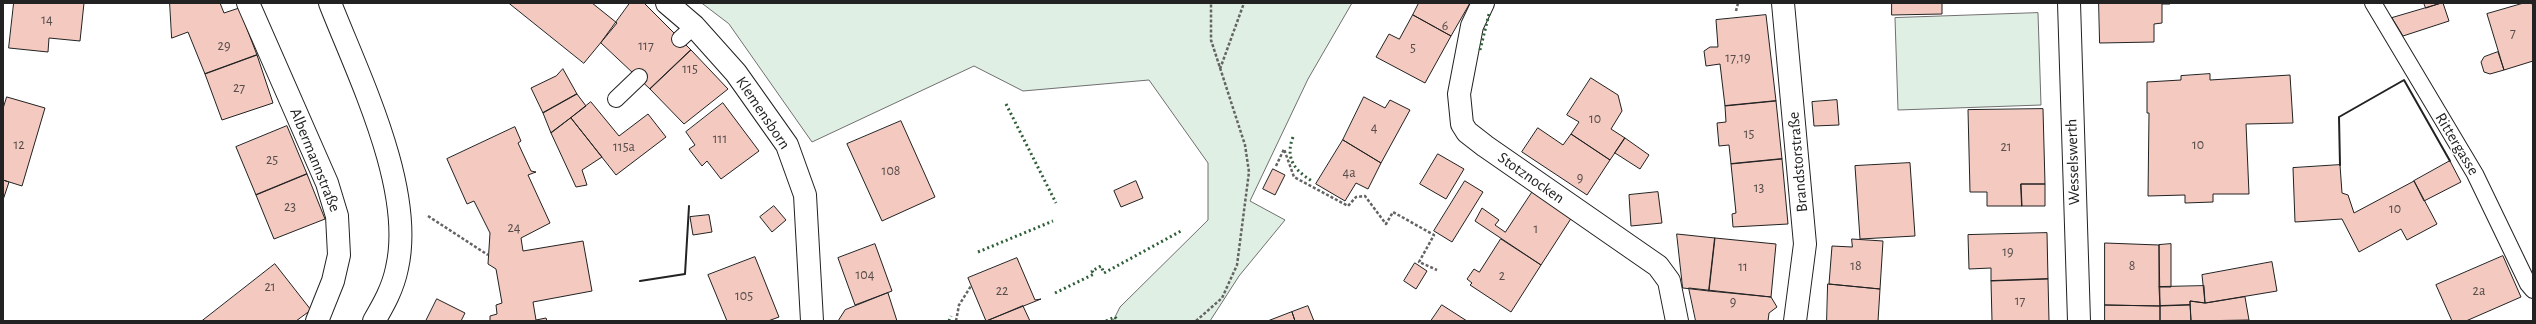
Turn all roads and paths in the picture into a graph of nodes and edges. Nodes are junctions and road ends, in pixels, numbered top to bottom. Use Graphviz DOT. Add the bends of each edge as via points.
graph roads {
  1 [pos="248,3"];
  2 [pos="330,3"];
  3 [pos="667,3"];
  4 [pos="1211,3"];
  5 [pos="1244,3"];
  6 [pos="1483,3"];
  7 [pos="1738,3"];
  8 [pos="1783,3"];
  9 [pos="2069,3"];
  10 [pos="2373,3"];
  11 [pos="1736,11"];
  12 [pos="1220,70"];
  13 [pos="639,77"];
  14 [pos="616,99"];
  15 [pos="1276,166"];
  16 [pos="432,217"];
  17 [pos="488,254"];
  18 [pos="1437,270"];
  19 [pos="971,286"];
  20 [pos="2533,290"];
  21 [pos="317,321"];
  22 [pos="374,321"];
  23 [pos="812,321"];
  24 [pos="956,321"];
  25 [pos="1196,321"];
  26 [pos="1677,321"];
  27 [pos="1795,321"];
  28 [pos="2079,321"];
  1 -- 21 [label="street, Albermannstraße" via="327,183 340,229 339,255 333,281"];
  2 -- 22 [label="street" via="376,120 397,196 400,234 398,267 389,294"];
  3 -- 23 [label="street, Klemensborn" via="687,32 736,72 787,145 805,195"];
  4 -- 12 [label="path" via="1211,40"];
  5 -- 12 [label="path"];
  6 -- 26 [label="street, Stotznocken" via="1472,26 1459,94 1462,124 1467,132 1485,146 1658,266 1669,281"];
  7 -- 11 [label="path"];
  8 -- 27 [label="street, Brandstorstraße" via="1805,244"];
  9 -- 28 [label="street, Wesselswerth"];
  10 -- 20 [label="lane, Rittergasse" via="2475,174"];
  12 -- 25 [label="path" via="1244,145 1249,172 1237,266 1222,298"];
  13 -- 14 [label="lane"];
  15 -- 18 [label="path" via="1284,149 1294,177 1348,206 1356,197 1365,196 1386,224 1393,212 1434,235 1419,262"];
  16 -- 17 [label="path"];
  19 -- 24 [label="path" via="959,305"];
}
